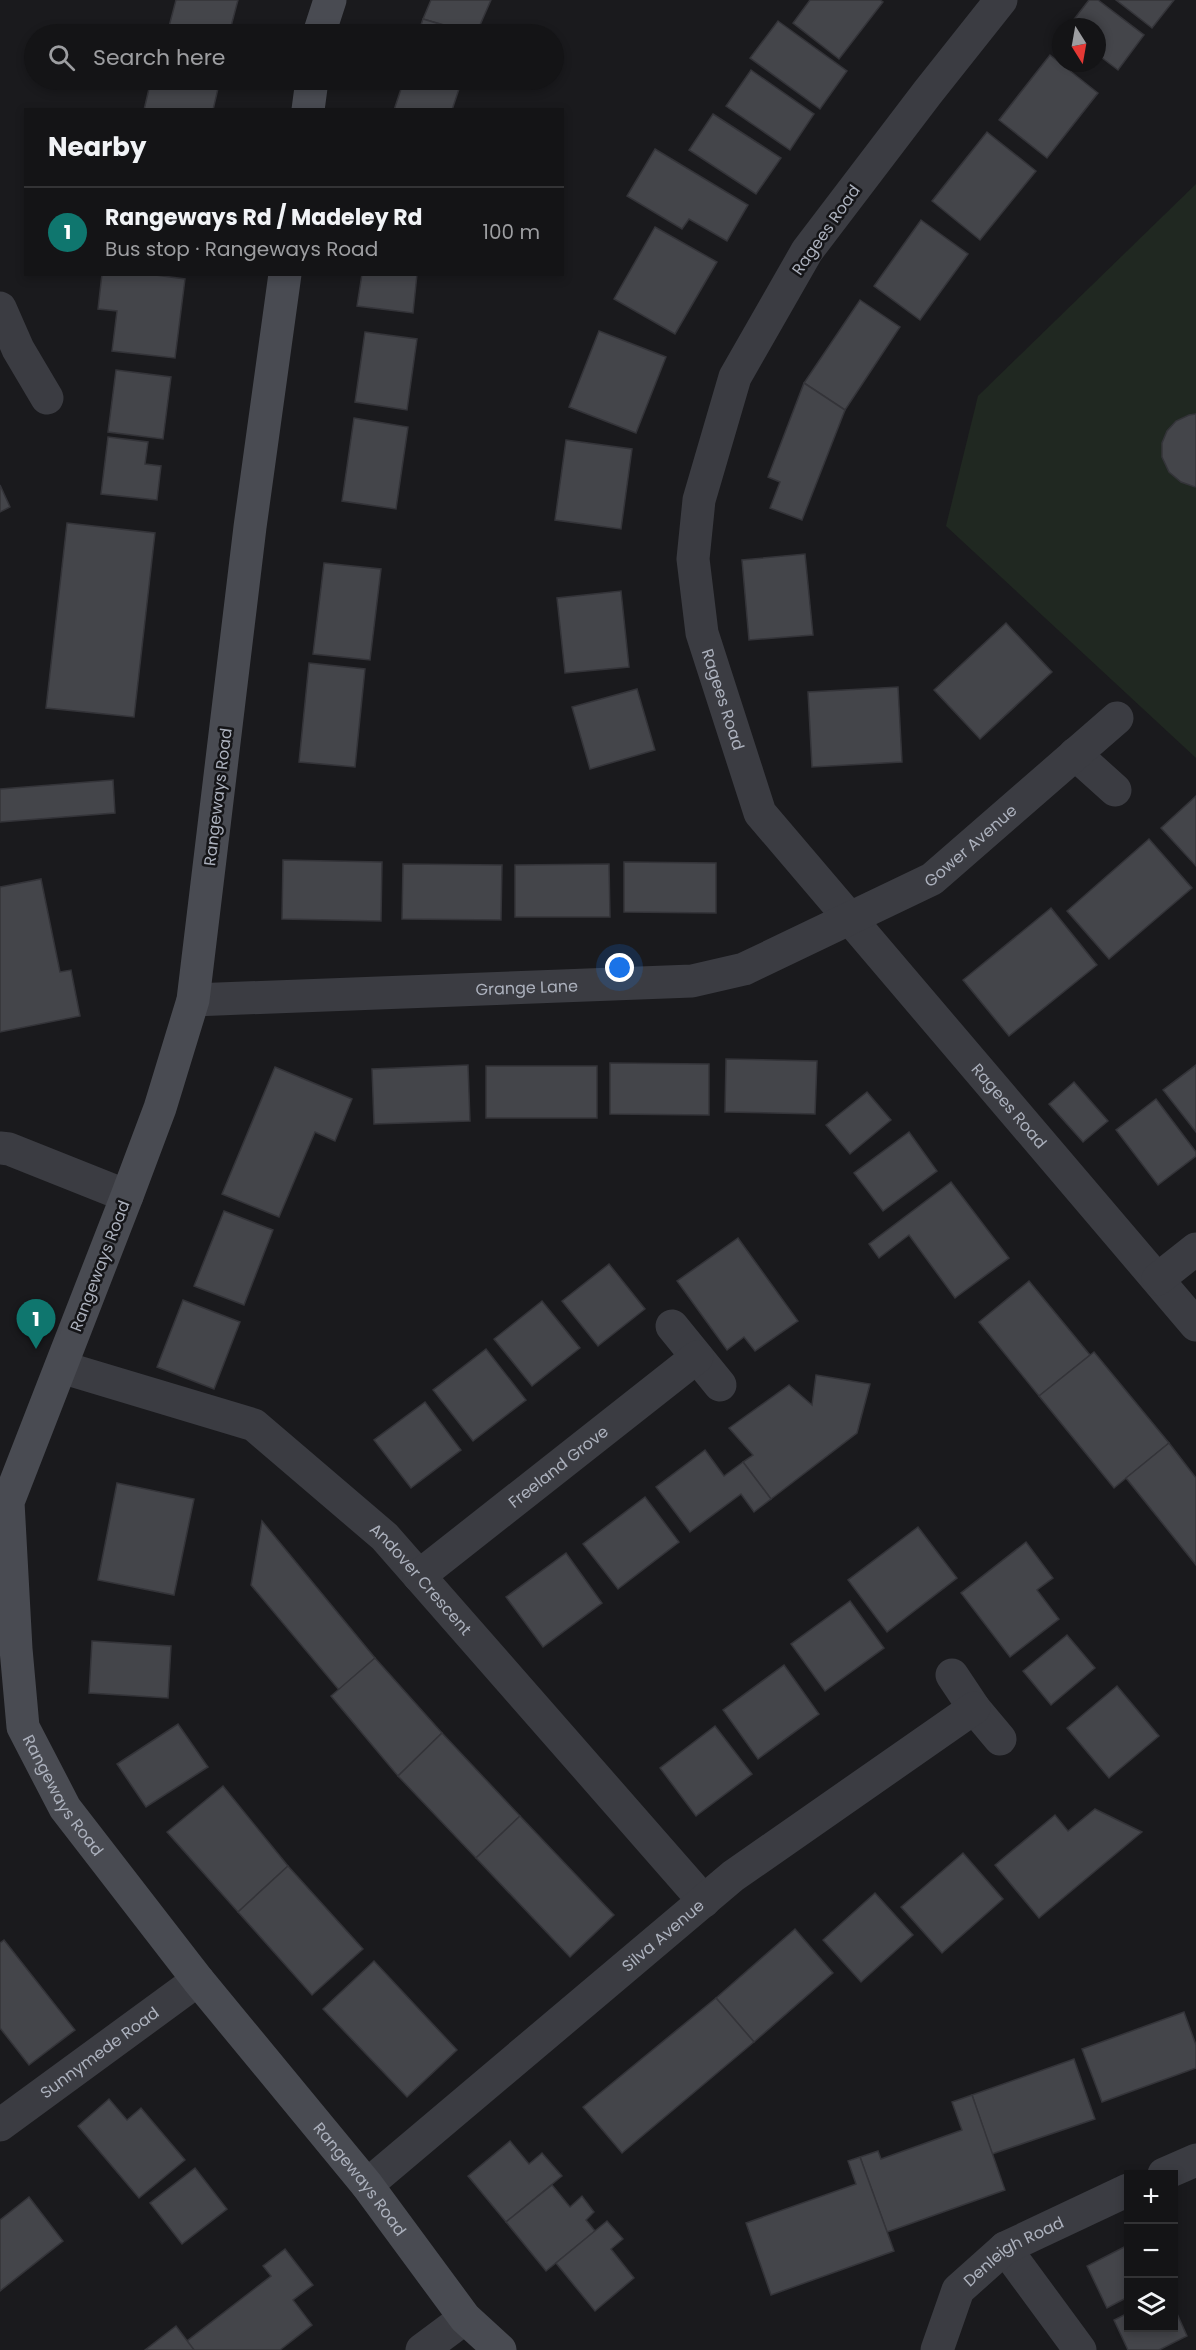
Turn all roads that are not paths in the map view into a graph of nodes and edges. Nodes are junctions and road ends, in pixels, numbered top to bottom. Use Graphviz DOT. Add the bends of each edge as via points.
graph roads {
  1 [pos="330,0"];
  2 [pos="1001,0"];
  3 [pos="322,24"];
  4 [pos="311,90"];
  5 [pos="308,108"];
  6 [pos="285,276"];
  7 [pos="0,308"];
  8 [pos="9,353"];
  9 [pos="47,398"];
  10 [pos="1117,718"];
  11 [pos="1075,754"];
  12 [pos="1115,790"];
  13 [pos="850,918"];
  14 [pos="193,1000"];
  15 [pos="0,1148"];
  16 [pos="127,1196"];
  17 [pos="1196,1250"];
  18 [pos="1158,1279"];
  19 [pos="1196,1325"];
  20 [pos="672,1326"];
  21 [pos="697,1357"];
  22 [pos="61,1367"];
  23 [pos="720,1385"];
  24 [pos="419,1576"];
  25 [pos="952,1675"];
  26 [pos="974,1708"];
  27 [pos="1000,1739"];
  28 [pos="705,1901"];
  29 [pos="198,1980"];
  30 [pos="0,2125"];
  31 [pos="1196,2160"];
  32 [pos="1175,2170"];
  33 [pos="367,2185"];
  34 [pos="1124,2192"];
  35 [pos="1005,2248"];
  36 [pos="465,2318"];
  37 [pos="422,2350"];
  38 [pos="500,2350"];
  39 [pos="938,2350"];
  40 [pos="1080,2350"];
  1 -- 3 [label="street"];
  2 -- 13 [label="street, Ragees Road" via="807,251 735,377 699,500 693,559 702,633 760,813"];
  4 -- 5 [label="street"];
  6 -- 14 [label="street, Rangeways Road"];
  7 -- 8 [label="street"];
  8 -- 9 [label="street"];
  10 -- 11 [label="street, Gower Avenue"];
  11 -- 12 [label="street"];
  11 -- 13 [label="street, Gower Avenue" via="932,879"];
  13 -- 14 [label="street, Grange Lane" via="744,969 692,981"];
  13 -- 18 [label="street, Ragees Road"];
  14 -- 16 [label="street, Rangeways Road" via="160,1108"];
  15 -- 16 [label="street"];
  16 -- 22 [label="street, Rangeways Road"];
  17 -- 18 [label="street"];
  18 -- 19 [label="street, Ragees Road"];
  20 -- 21 [label="street"];
  21 -- 23 [label="street"];
  21 -- 24 [label="street, Freeland Grove"];
  22 -- 24 [label="street, Andover Crescent" via="254,1425 385,1538"];
  22 -- 29 [label="street, Rangeways Road" via="8,1503 23,1727 65,1808"];
  24 -- 28 [label="street, Andover Crescent"];
  25 -- 26 [label="street"];
  26 -- 27 [label="street"];
  26 -- 28 [label="street, Silva Avenue" via="733,1876"];
  28 -- 33 [label="street, Silva Avenue"];
  29 -- 30 [label="street, Sunnymede Road"];
  29 -- 33 [label="street, Rangeways Road"];
  31 -- 32 [label="street"];
  33 -- 36 [label="street, Rangeways Road"];
  34 -- 35 [label="street, Denleigh Road"];
  35 -- 39 [label="street, Denleigh Road" via="958,2290"];
  35 -- 40 [label="street"];
  36 -- 37 [label="street"];
  36 -- 38 [label="street, Rangeways Road"];
}
